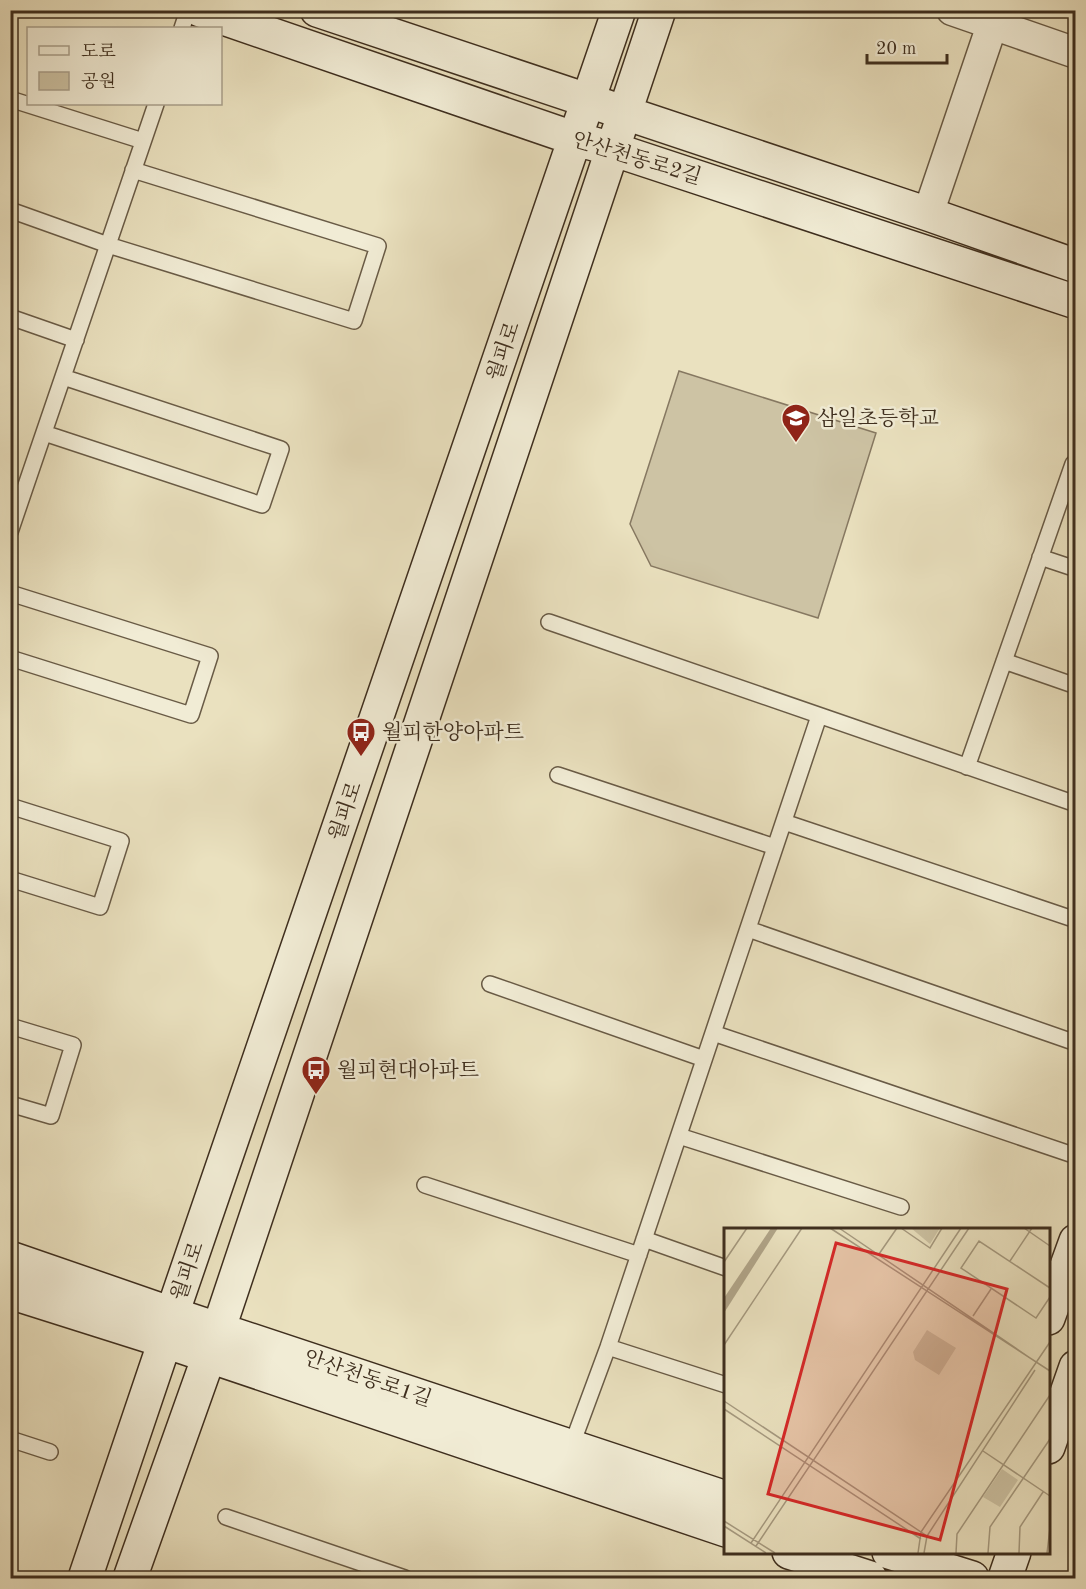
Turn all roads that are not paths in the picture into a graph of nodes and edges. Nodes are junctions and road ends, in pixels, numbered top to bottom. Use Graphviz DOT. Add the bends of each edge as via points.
graph roads {
  1 [pos="188,10"];
  2 [pos="200,10"];
  3 [pos="317,10"];
  4 [pos="619,10"];
  5 [pos="659,10"];
  6 [pos="952,10"];
  7 [pos="992,25"];
  8 [pos="182,27"];
  9 [pos="1076,53"];
  10 [pos="10,99"];
  11 [pos="588,102"];
  12 [pos="27,104"];
  13 [pos="29,105"];
  14 [pos="156,105"];
  15 [pos="625,112"];
  16 [pos="576,140"];
  17 [pos="143,141"];
  18 [pos="612,149"];
  19 [pos="133,170"];
  20 [pos="10,210"];
  21 [pos="928,214"];
  22 [pos="108,244"];
  23 [pos="1076,266"];
  24 [pos="1076,302"];
  25 [pos="10,316"];
  26 [pos="76,340"];
  27 [pos="63,377"];
  28 [pos="44,433"];
  29 [pos="1076,465"];
  30 [pos="10,532"];
  31 [pos="1040,557"];
  32 [pos="1076,570"];
  33 [pos="10,593"];
  34 [pos="549,622"];
  35 [pos="10,658"];
  36 [pos="1004,661"];
  37 [pos="1076,686"];
  38 [pos="819,716"];
  39 [pos="967,767"];
  40 [pos="558,775"];
  41 [pos="1076,804"];
  42 [pos="10,806"];
  43 [pos="783,822"];
  44 [pos="775,847"];
  45 [pos="10,879"];
  46 [pos="1076,920"];
  47 [pos="748,928"];
  48 [pos="490,984"];
  49 [pos="10,1026"];
  50 [pos="713,1033"];
  51 [pos="1076,1043"];
  52 [pos="704,1059"];
  53 [pos="10,1104"];
  54 [pos="679,1136"];
  55 [pos="1076,1156"];
  56 [pos="425,1185"];
  57 [pos="901,1207"];
  58 [pos="644,1239"];
  59 [pos="1076,1241"];
  60 [pos="639,1255"];
  61 [pos="10,1258"];
  62 [pos="724,1267"];
  63 [pos="10,1292"];
  64 [pos="1050,1312"];
  65 [pos="169,1328"];
  66 [pos="213,1342"];
  67 [pos="608,1347"];
  68 [pos="1076,1367"];
  69 [pos="724,1384"];
  70 [pos="10,1438"];
  71 [pos="1050,1441"];
  72 [pos="571,1447"];
  73 [pos="50,1452"];
  74 [pos="724,1497"];
  75 [pos="226,1517"];
  76 [pos="724,1529"];
  77 [pos="795,1553"];
  78 [pos="897,1553"];
  79 [pos="1013,1553"];
  80 [pos="965,1571"];
  81 [pos="85,1578"];
  82 [pos="130,1578"];
  83 [pos="405,1578"];
  84 [pos="870,1578"];
  85 [pos="1005,1578"];
  1 -- 8 [label="lane"];
  2 -- 16 [label="street, 안산천동로2길"];
  3 -- 11 [label="street, 안산천동로2길"];
  4 -- 11 [label="street, 월피로"];
  5 -- 15 [label="street, 월피로"];
  6 -- 7 [label="street"];
  7 -- 9 [label="street"];
  7 -- 21 [label="street"];
  10 -- 12 [label="lane"];
  11 -- 15 [label="street, 안산천동로2길"];
  11 -- 16 [label="street, 월피로"];
  13 -- 17 [label="lane"];
  14 -- 17 [label="lane"];
  15 -- 18 [label="street, 월피로"];
  15 -- 21 [label="street, 안산천동로2길"];
  16 -- 18 [label="street, 안산천동로2길"];
  16 -- 65 [label="street, 월피로"];
  17 -- 19 [label="lane"];
  18 -- 24 [label="street, 안산천동로2길"];
  18 -- 66 [label="street, 월피로"];
  19 -- 22 [label="lane"];
  19 -- 22 [label="lane" via="378,246 354,321"];
  20 -- 22 [label="lane"];
  21 -- 23 [label="street, 안산천동로2길"];
  22 -- 26 [label="lane"];
  25 -- 26 [label="lane"];
  26 -- 27 [label="lane"];
  27 -- 28 [label="lane"];
  27 -- 28 [label="lane" via="281,449 262,505"];
  28 -- 30 [label="lane"];
  29 -- 31 [label="lane" via="1073,464"];
  31 -- 32 [label="lane"];
  31 -- 36 [label="lane"];
  33 -- 35 [label="lane" via="210,656 191,716"];
  34 -- 38 [label="lane"];
  36 -- 37 [label="lane"];
  36 -- 39 [label="lane"];
  38 -- 39 [label="lane"];
  38 -- 43 [label="lane"];
  39 -- 41 [label="lane"];
  40 -- 44 [label="lane"];
  42 -- 45 [label="lane" via="121,841 99,907"];
  43 -- 44 [label="lane"];
  43 -- 46 [label="lane"];
  44 -- 47 [label="lane"];
  47 -- 50 [label="lane"];
  47 -- 51 [label="lane"];
  48 -- 52 [label="lane"];
  49 -- 53 [label="lane" via="73,1046 51,1116"];
  50 -- 52 [label="lane"];
  50 -- 55 [label="lane"];
  52 -- 54 [label="lane"];
  54 -- 57 [label="lane"];
  54 -- 58 [label="lane"];
  56 -- 60 [label="lane"];
  58 -- 60 [label="lane"];
  58 -- 62 [label="lane"];
  59 -- 64 [label="street"];
  60 -- 67 [label="lane"];
  61 -- 65 [label="street, 안산천동로1길"];
  63 -- 65 [label="street, 안산천동로1길"];
  65 -- 66 [label="street, 안산천동로1길"];
  65 -- 81 [label="street, 월피로"];
  66 -- 72 [label="street, 안산천동로1길"];
  66 -- 76 [label="street, 안산천동로1길"];
  66 -- 82 [label="street, 월피로"];
  67 -- 69 [label="lane"];
  67 -- 72 [label="lane"];
  68 -- 71 [label="street"];
  70 -- 73 [label="lane"];
  72 -- 74 [label="street, 안산천동로1길"];
  75 -- 83 [label="lane"];
  77 -- 84 [label="street"];
  78 -- 80 [label="street"];
  79 -- 85 [label="street"];
}
